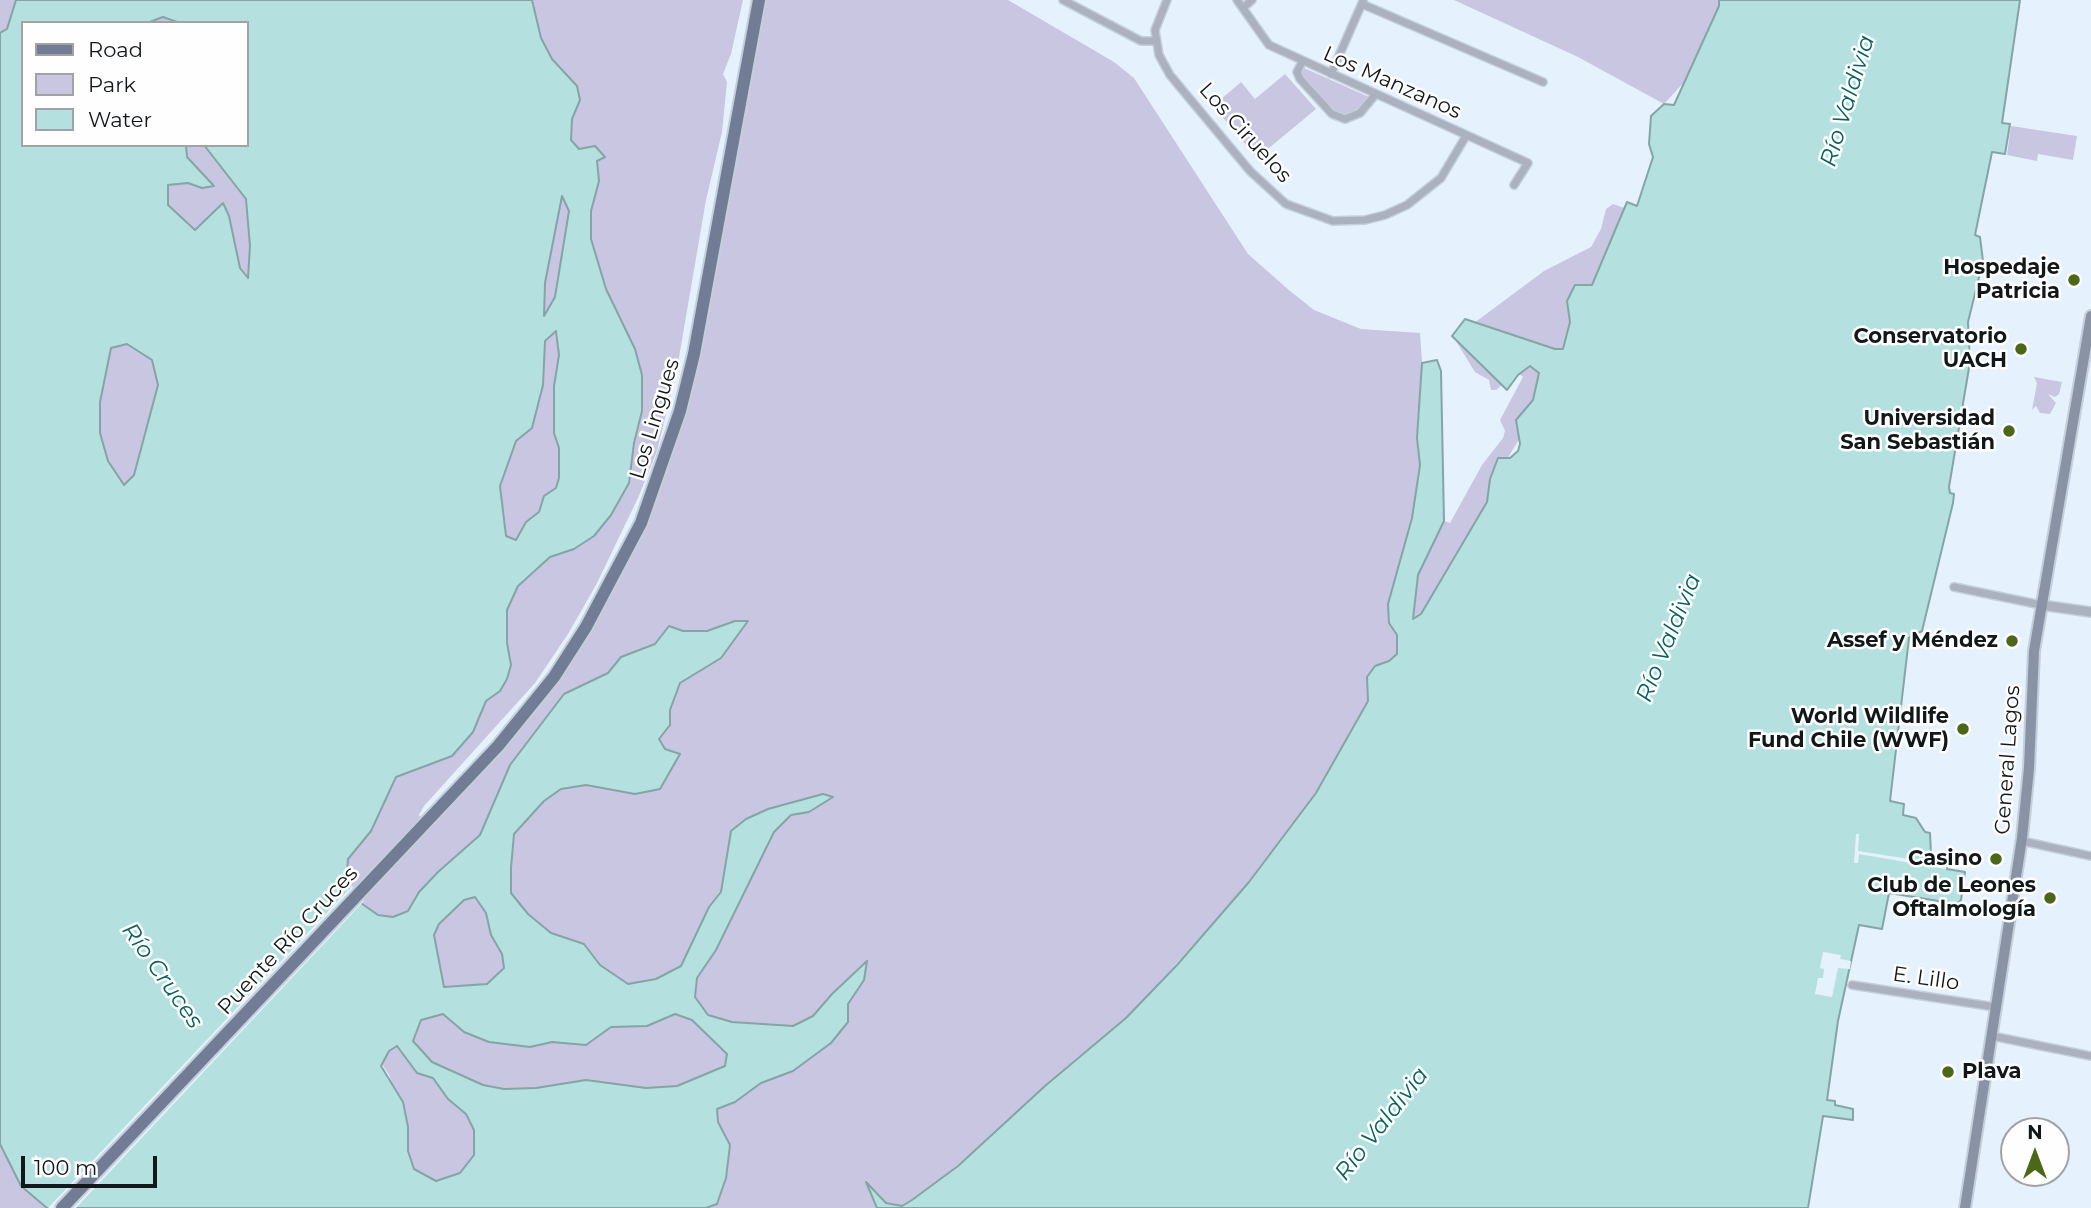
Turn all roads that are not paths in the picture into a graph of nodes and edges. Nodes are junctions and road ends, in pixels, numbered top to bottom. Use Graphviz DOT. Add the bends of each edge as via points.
graph roads {
  1 [pos="759,0"];
  2 [pos="1063,0"];
  3 [pos="1167,0"];
  4 [pos="1237,0"];
  5 [pos="1252,0"];
  6 [pos="1362,2"];
  7 [pos="1244,8"];
  8 [pos="1156,41"];
  9 [pos="1302,62"];
  10 [pos="1331,74"];
  11 [pos="1543,82"];
  12 [pos="1375,95"];
  13 [pos="1466,136"];
  14 [pos="1514,185"];
  15 [pos="2091,316"];
  16 [pos="1954,587"];
  17 [pos="2041,605"];
  18 [pos="2091,612"];
  19 [pos="454,793"];
  20 [pos="2022,841"];
  21 [pos="2091,856"];
  22 [pos="1852,985"];
  23 [pos="1995,1007"];
  24 [pos="1992,1035"];
  25 [pos="2091,1056"];
  26 [pos="62,1208"];
  27 [pos="1965,1208"];
  1 -- 19 [label="main road, Los Lingues" via="694,354 656,486 570,652 518,723"];
  2 -- 8 [label="street" via="1141,41"];
  3 -- 8 [label="street" via="1156,23"];
  4 -- 7 [label="street, Los Manzanos"];
  5 -- 7 [label="street"];
  6 -- 10 [label="street"];
  6 -- 11 [label="street"];
  7 -- 9 [label="street, Los Manzanos" via="1269,45"];
  8 -- 13 [label="street, Los Ciruelos" via="1170,75 1250,172 1286,204 1315,216 1333,221 1365,220 1406,205 1441,178"];
  9 -- 10 [label="street, Los Manzanos"];
  9 -- 12 [label="street" via="1297,72 1300,79 1332,114 1345,119 1360,113"];
  10 -- 12 [label="street, Los Manzanos"];
  12 -- 13 [label="street, Los Manzanos"];
  13 -- 14 [label="street, Los Manzanos" via="1528,163"];
  15 -- 17 [label="main road, General Lagos"];
  16 -- 17 [label="street"];
  17 -- 18 [label="street"];
  17 -- 20 [label="main road, General Lagos"];
  19 -- 26 [label="main road, Puente Río Cruces"];
  20 -- 21 [label="street"];
  20 -- 23 [label="main road, General Lagos"];
  22 -- 23 [label="street, E. Lillo"];
  23 -- 24 [label="main road, General Lagos"];
  24 -- 25 [label="street"];
  24 -- 27 [label="main road, General Lagos"];
}
